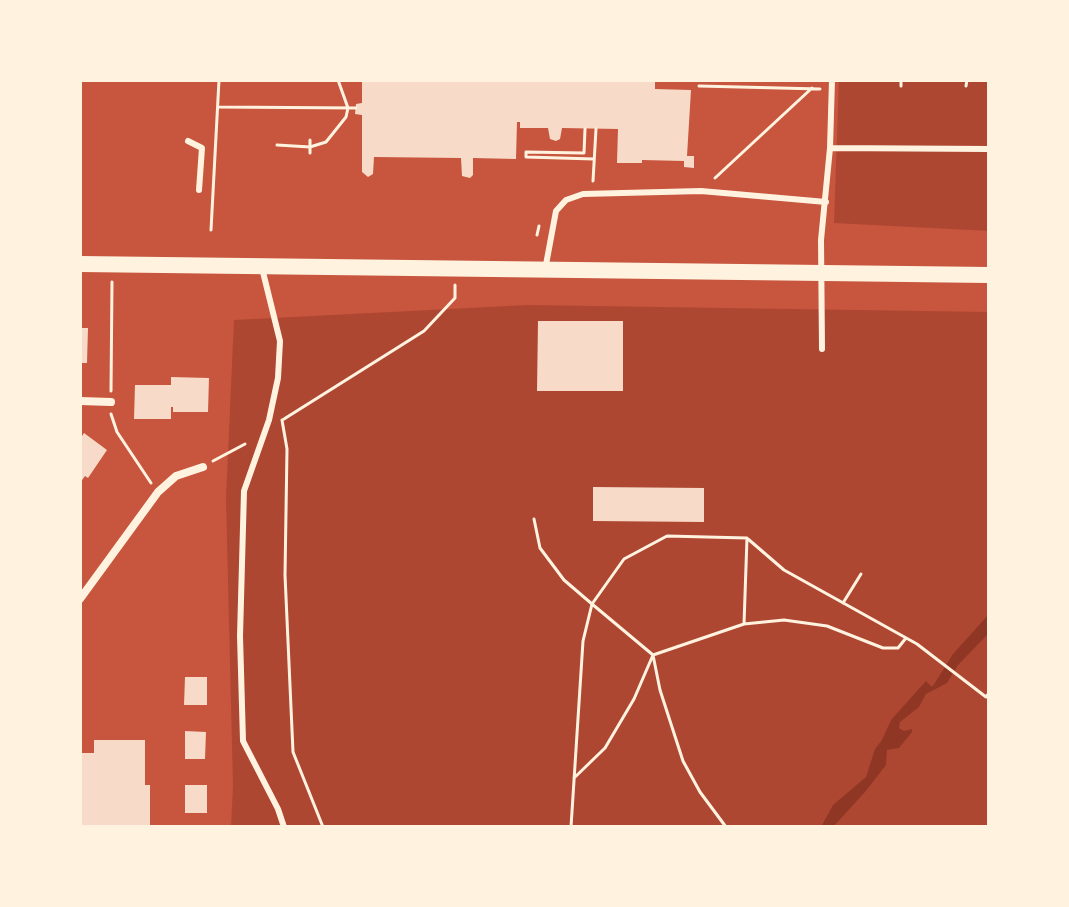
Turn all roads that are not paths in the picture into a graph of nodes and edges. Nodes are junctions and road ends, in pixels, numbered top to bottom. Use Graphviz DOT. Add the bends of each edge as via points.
graph roads {
  1 [pos="832,80"];
  2 [pos="188,141"];
  3 [pos="830,148"];
  4 [pos="989,149"];
  5 [pos="199,190"];
  6 [pos="826,202"];
  7 [pos="80,264"];
  8 [pos="262,267"];
  9 [pos="545,270"];
  10 [pos="820,273"];
  11 [pos="989,275"];
  12 [pos="822,349"];
  13 [pos="80,401"];
  14 [pos="111,402"];
  15 [pos="203,467"];
  16 [pos="80,599"];
  17 [pos="284,827"];
  1 -- 3 [label="lane"];
  2 -- 5 [label="lane" via="202,148"];
  3 -- 4 [label="lane"];
  3 -- 6 [label="lane"];
  6 -- 9 [label="lane" via="701,191 593,192 570,198 556,211"];
  6 -- 10 [label="lane"];
  7 -- 8 [label="main road"];
  8 -- 9 [label="main road"];
  8 -- 17 [label="lane" via="280,341 278,378 244,491 243,741"];
  9 -- 10 [label="main road"];
  10 -- 11 [label="main road"];
  10 -- 12 [label="lane"];
  13 -- 14 [label="street"];
  15 -- 16 [label="street" via="176,476 158,492"];
}
